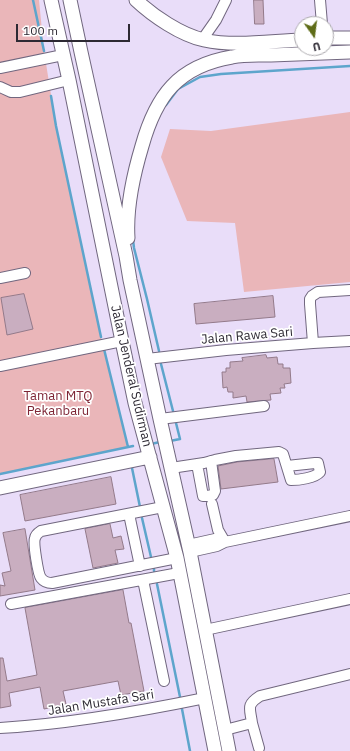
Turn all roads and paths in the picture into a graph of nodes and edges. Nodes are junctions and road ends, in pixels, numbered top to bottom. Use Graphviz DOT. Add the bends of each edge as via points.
graph roads {
  1 [pos="51,0"];
  2 [pos="70,0"];
  3 [pos="136,0"];
  4 [pos="226,0"];
  5 [pos="320,0"];
  6 [pos="321,16"];
  7 [pos="334,38"];
  8 [pos="350,38"];
  9 [pos="202,40"];
  10 [pos="294,40"];
  11 [pos="81,52"];
  12 [pos="350,52"];
  13 [pos="63,55"];
  14 [pos="0,68"];
  15 [pos="87,77"];
  16 [pos="69,80"];
  17 [pos="0,88"];
  18 [pos="25,273"];
  19 [pos="0,278"];
  20 [pos="130,280"];
  21 [pos="350,290"];
  22 [pos="122,341"];
  23 [pos="350,341"];
  24 [pos="313,343"];
  25 [pos="147,359"];
  26 [pos="0,366"];
  27 [pos="264,406"];
  28 [pos="160,419"];
  29 [pos="150,457"];
  30 [pos="211,461"];
  31 [pos="198,464"];
  32 [pos="287,466"];
  33 [pos="171,468"];
  34 [pos="0,488"];
  35 [pos="212,504"];
  36 [pos="163,507"];
  37 [pos="129,514"];
  38 [pos="350,516"];
  39 [pos="225,542"];
  40 [pos="189,548"];
  41 [pos="176,558"];
  42 [pos="140,566"];
  43 [pos="179,573"];
  44 [pos="143,580"];
  45 [pos="350,599"];
  46 [pos="11,604"];
  47 [pos="205,630"];
  48 [pos="350,674"];
  49 [pos="164,681"];
  50 [pos="205,698"];
  51 [pos="252,723"];
  52 [pos="0,728"];
  53 [pos="225,730"];
  54 [pos="258,748"];
  55 [pos="215,751"];
  56 [pos="229,751"];
  1 -- 13 [label="main road, Jalan Jenderal Sudirman"];
  2 -- 11 [label="main road, Jalan Jenderal Sudirman"];
  3 -- 9 [label="main road" via="161,20"];
  4 -- 9 [label="street"];
  5 -- 6 [label="street"];
  7 -- 8 [label="main road"];
  9 -- 10 [label="main road" via="235,43"];
  11 -- 13 [label="main road"];
  11 -- 15 [label="main road, Jalan Jenderal Sudirman"];
  12 -- 20 [label="main road" via="234,56 210,62 193,70 168,90 152,115 131,189 127,226"];
  13 -- 14 [label="street"];
  13 -- 16 [label="main road, Jalan Jenderal Sudirman"];
  15 -- 16 [label="main road"];
  15 -- 20 [label="main road, Jalan Jenderal Sudirman"];
  16 -- 17 [label="street" via="20,92"];
  16 -- 22 [label="main road, Jalan Jenderal Sudirman"];
  18 -- 19 [label="street"];
  20 -- 25 [label="main road, Jalan Jenderal Sudirman"];
  21 -- 24 [label="street" via="318,292 312,296 310,304"];
  22 -- 26 [label="street"];
  22 -- 29 [label="main road, Jalan Jenderal Sudirman"];
  23 -- 24 [label="street, Jalan Rawa Sari"];
  24 -- 25 [label="street, Jalan Rawa Sari"];
  25 -- 28 [label="main road, Jalan Jenderal Sudirman"];
  27 -- 28 [label="street"];
  28 -- 33 [label="main road, Jalan Jenderal Sudirman"];
  29 -- 34 [label="main road"];
  29 -- 36 [label="main road, Jalan Jenderal Sudirman"];
  30 -- 31 [label="street"];
  30 -- 31 [label="street" via="215,491 210,496 204,496"];
  30 -- 32 [label="street" via="279,452 283,454"];
  31 -- 33 [label="street"];
  33 -- 40 [label="main road, Jalan Jenderal Sudirman"];
  35 -- 39 [label="street" via="218,530"];
  36 -- 37 [label="street"];
  36 -- 41 [label="main road, Jalan Jenderal Sudirman"];
  37 -- 42 [label="street"];
  37 -- 42 [label="street" via="37,533 35,542 38,570 41,578 52,583"];
  38 -- 39 [label="street"];
  39 -- 40 [label="street" via="215,539"];
  40 -- 47 [label="main road, Jalan Jenderal Sudirman"];
  41 -- 42 [label="street"];
  41 -- 43 [label="main road, Jalan Jenderal Sudirman"];
  43 -- 44 [label="street"];
  43 -- 50 [label="main road, Jalan Jenderal Sudirman"];
  44 -- 46 [label="street"];
  44 -- 49 [label="street"];
  45 -- 47 [label="street"];
  47 -- 53 [label="main road, Jalan Jenderal Sudirman"];
  48 -- 51 [label="street" via="260,696 251,703"];
  50 -- 52 [label="street, Jalan Mustafa Sari" via="97,718"];
  50 -- 55 [label="main road, Jalan Jenderal Sudirman"];
  51 -- 53 [label="street"];
  51 -- 54 [label="street"];
  53 -- 56 [label="main road, Jalan Jenderal Sudirman"];
}
